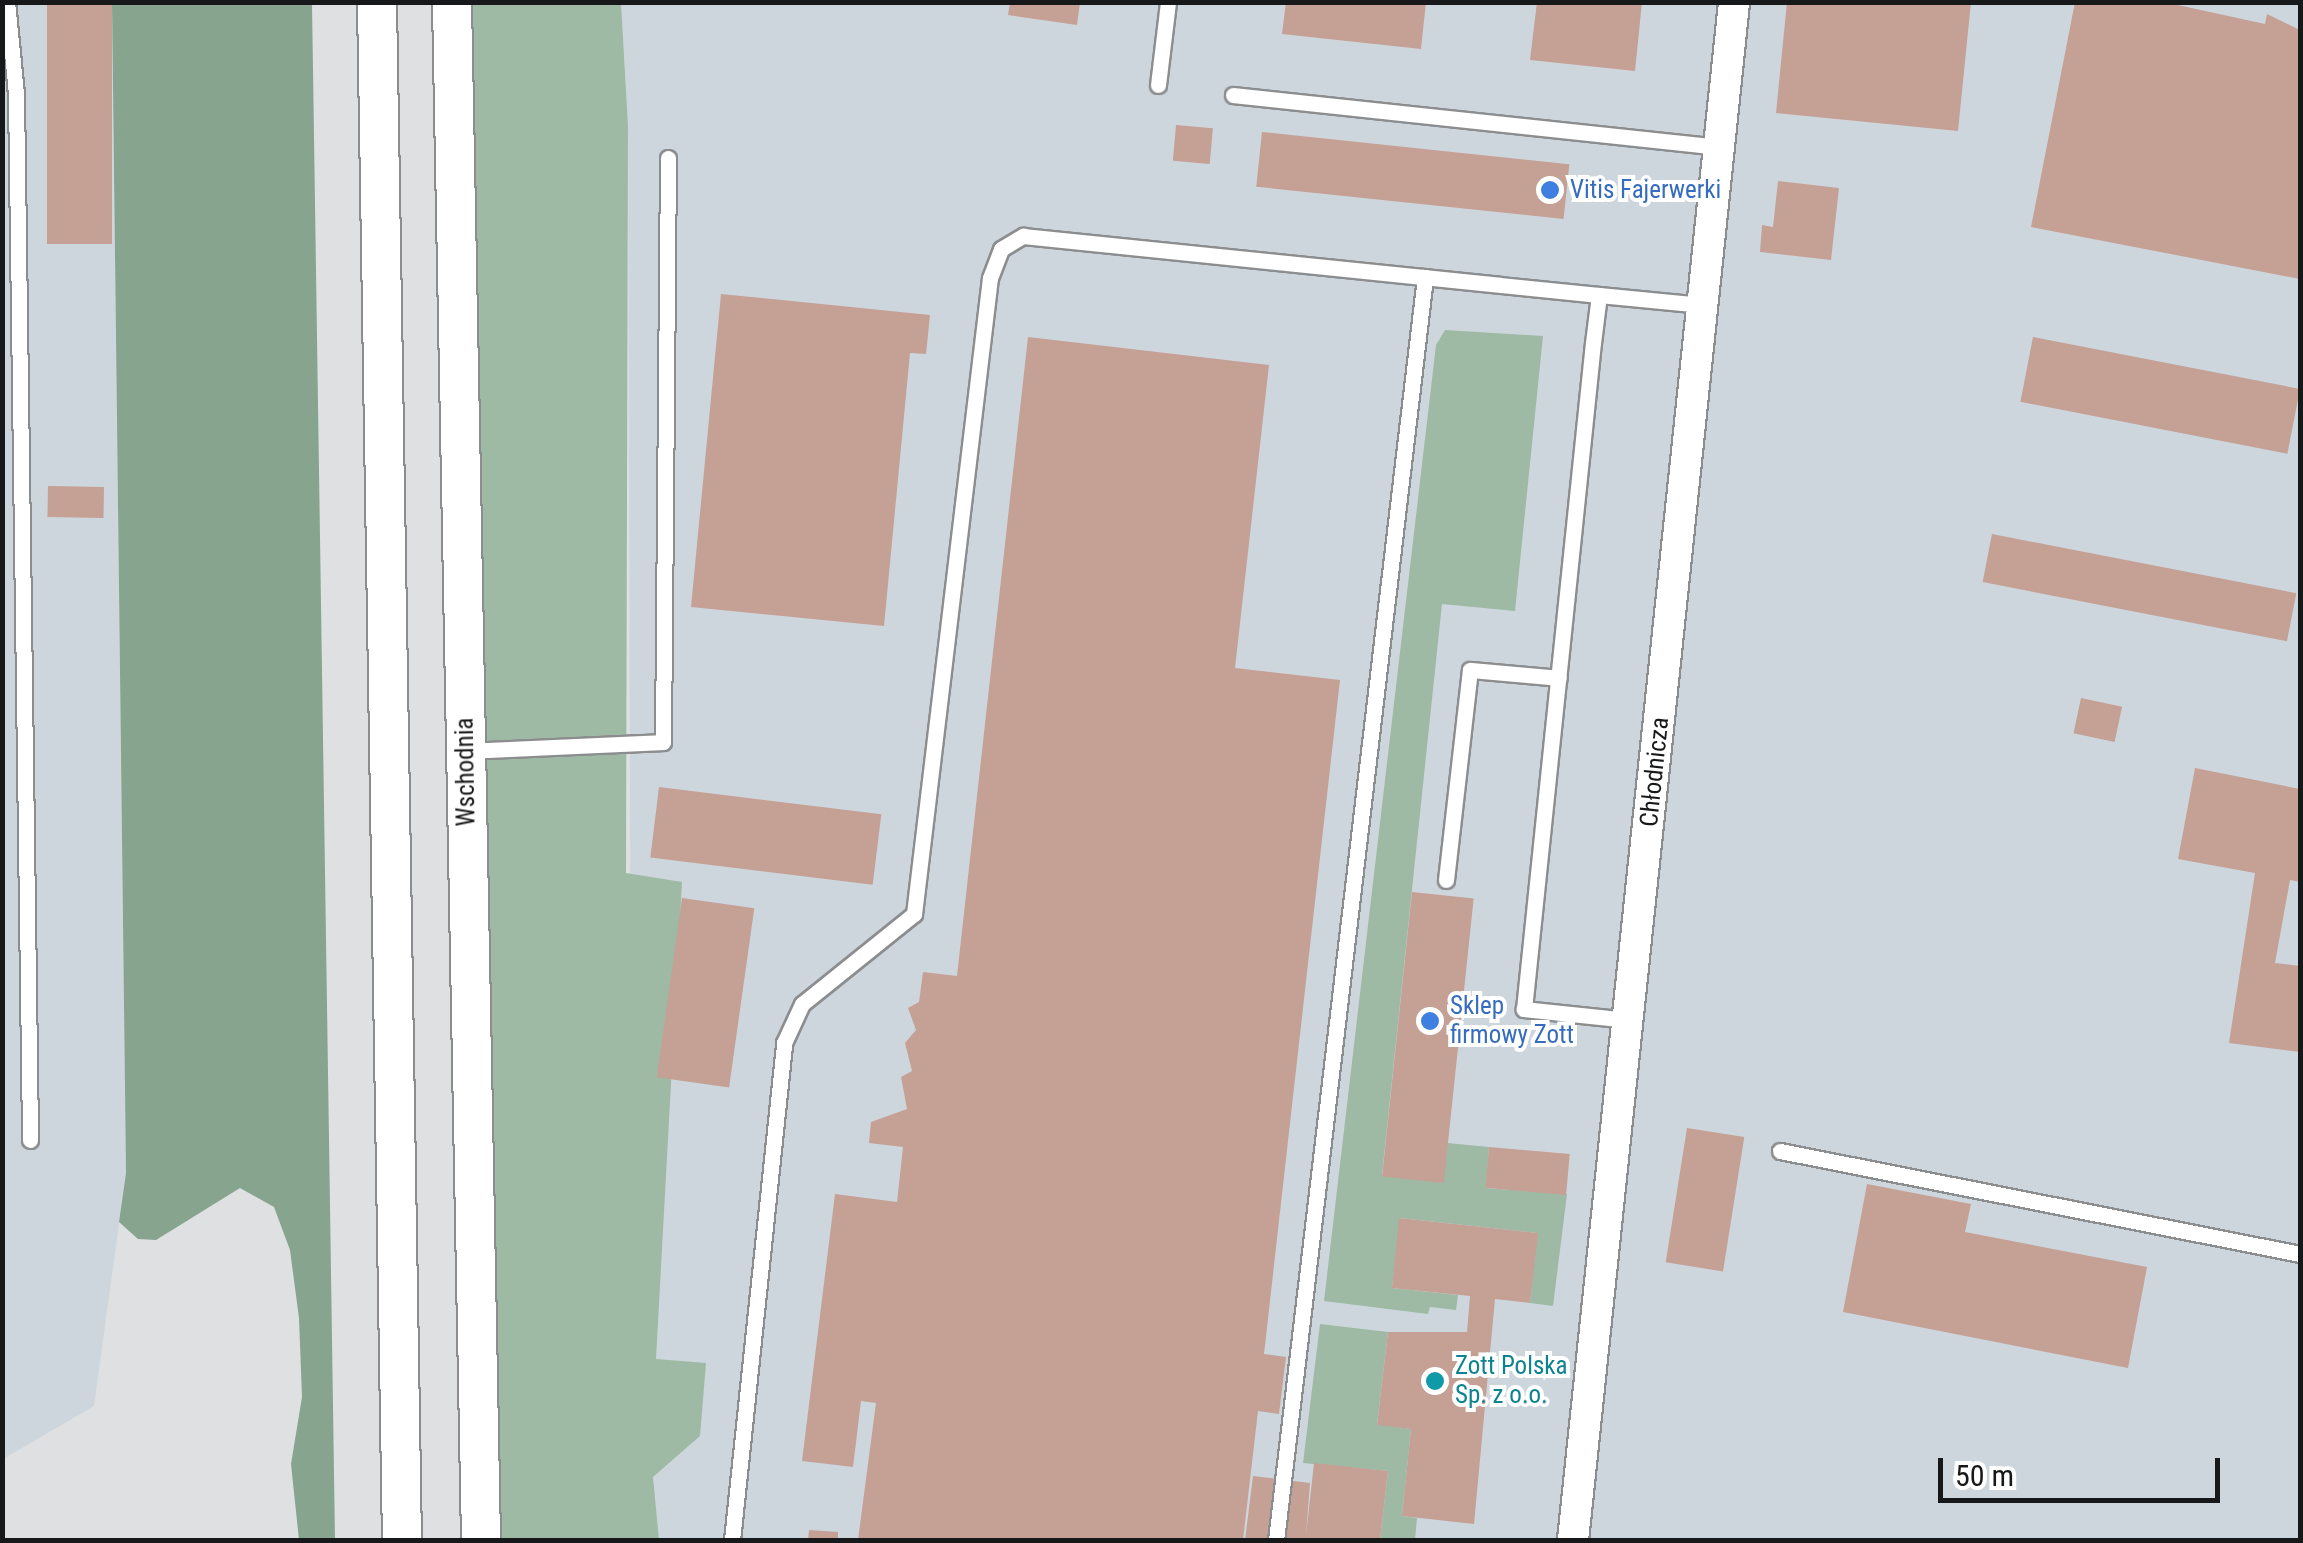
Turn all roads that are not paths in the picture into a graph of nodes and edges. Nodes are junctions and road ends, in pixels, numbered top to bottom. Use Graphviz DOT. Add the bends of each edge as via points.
graph roads {
  1 [pos="7,2"];
  2 [pos="376,2"];
  3 [pos="452,2"];
  4 [pos="1168,2"];
  5 [pos="1734,2"];
  6 [pos="1158,85"];
  7 [pos="1233,95"];
  8 [pos="1719,148"];
  9 [pos="668,158"];
  10 [pos="1425,277"];
  11 [pos="1599,294"];
  12 [pos="1703,305"];
  13 [pos="1559,678"];
  14 [pos="466,750"];
  15 [pos="1446,880"];
  16 [pos="1628,1020"];
  17 [pos="30,1140"];
  18 [pos="1780,1151"];
  19 [pos="2300,1254"];
  20 [pos="402,1540"];
  21 [pos="481,1540"];
  22 [pos="732,1540"];
  23 [pos="1276,1540"];
  24 [pos="1573,1540"];
  1 -- 17 [label="lane" via="16,93"];
  2 -- 20 [label="street"];
  3 -- 14 [label="street, Wschodnia"];
  4 -- 6 [label="lane"];
  5 -- 8 [label="street, Chłodnicza"];
  7 -- 8 [label="lane"];
  8 -- 12 [label="street, Chłodnicza"];
  9 -- 14 [label="lane" via="662,742"];
  10 -- 11 [label="lane"];
  10 -- 22 [label="lane" via="1023,236 993,261 914,914 802,1004 788,1026"];
  10 -- 23 [label="lane"];
  11 -- 12 [label="lane"];
  11 -- 13 [label="lane"];
  12 -- 16 [label="street, Chłodnicza"];
  13 -- 15 [label="lane" via="1470,670"];
  13 -- 16 [label="lane" via="1524,1009"];
  14 -- 21 [label="street, Wschodnia"];
  16 -- 24 [label="street, Chłodnicza"];
  18 -- 19 [label="lane"];
}
